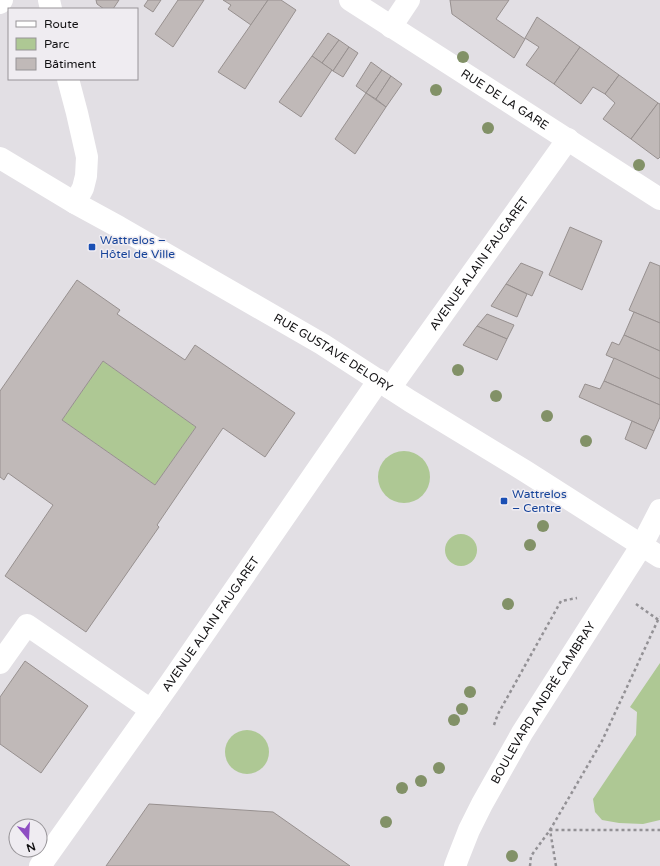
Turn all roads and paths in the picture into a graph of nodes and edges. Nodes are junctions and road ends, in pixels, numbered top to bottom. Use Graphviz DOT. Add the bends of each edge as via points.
graph roads {
  1 [pos="2,0"];
  2 [pos="350,0"];
  3 [pos="410,0"];
  4 [pos="0,3"];
  5 [pos="391,27"];
  6 [pos="68,80"];
  7 [pos="568,139"];
  8 [pos="0,158"];
  9 [pos="660,199"];
  10 [pos="75,203"];
  11 [pos="384,384"];
  12 [pos="660,510"];
  13 [pos="642,545"];
  14 [pos="660,557"];
  15 [pos="632,601"];
  16 [pos="659,619"];
  17 [pos="0,663"];
  18 [pos="151,710"];
  19 [pos="550,830"];
  20 [pos="660,830"];
  21 [pos="40,866"];
  22 [pos="455,866"];
  23 [pos="530,866"];
  24 [pos="556,866"];
  1 -- 4 [label="street"];
  2 -- 5 [label="street, RUE DE LA GARE"];
  3 -- 5 [label="street"];
  5 -- 7 [label="street, RUE DE LA GARE"];
  6 -- 10 [label="street" via="87,157 83,188"];
  7 -- 9 [label="street, RUE DE LA GARE"];
  7 -- 11 [label="street, AVENUE ALAIN FAUGARET"];
  8 -- 10 [label="street, RUE GUSTAVE DELORY"];
  10 -- 11 [label="street, RUE GUSTAVE DELORY" via="322,344"];
  11 -- 13 [label="street, RUE GUSTAVE DELORY"];
  11 -- 18 [label="street, AVENUE ALAIN FAUGARET"];
  12 -- 13 [label="street, BOULEVARD ANDRÉ CAMBRAY"];
  13 -- 14 [label="street, RUE GUSTAVE DELORY"];
  13 -- 22 [label="street, BOULEVARD ANDRÉ CAMBRAY" via="522,734 482,804"];
  15 -- 16 [label="path"];
  16 -- 19 [label="path" via="602,741"];
  17 -- 18 [label="street" via="27,625"];
  18 -- 21 [label="street, AVENUE ALAIN FAUGARET"];
  19 -- 20 [label="path"];
  19 -- 23 [label="path" via="531,856"];
  19 -- 24 [label="path"];
}
